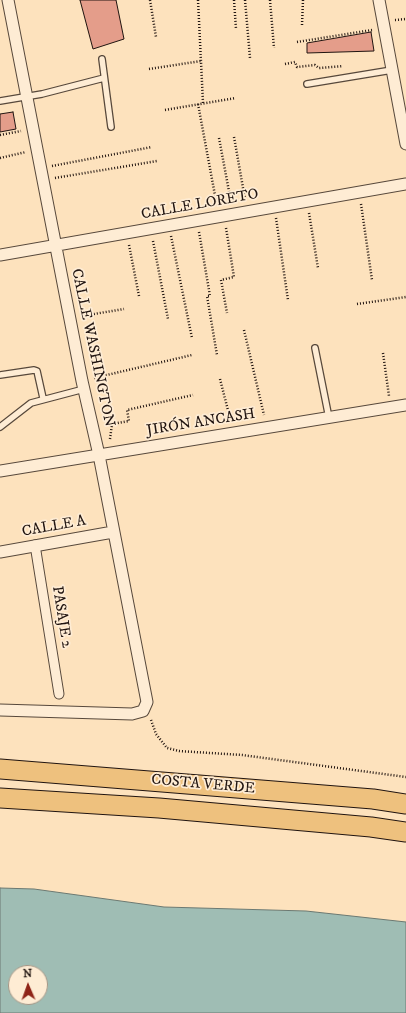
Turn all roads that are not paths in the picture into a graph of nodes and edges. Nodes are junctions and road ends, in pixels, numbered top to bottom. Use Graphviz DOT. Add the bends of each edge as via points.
graph roads {
  1 [pos="8,0"];
  2 [pos="378,0"];
  3 [pos="102,59"];
  4 [pos="392,70"];
  5 [pos="104,78"];
  6 [pos="307,84"];
  7 [pos="26,97"];
  8 [pos="0,101"];
  9 [pos="111,127"];
  10 [pos="406,144"];
  11 [pos="406,184"];
  12 [pos="56,246"];
  13 [pos="0,255"];
  14 [pos="315,348"];
  15 [pos="0,375"];
  16 [pos="83,385"];
  17 [pos="43,398"];
  18 [pos="406,405"];
  19 [pos="329,418"];
  20 [pos="0,427"];
  21 [pos="103,454"];
  22 [pos="0,471"];
  23 [pos="113,532"];
  24 [pos="35,545"];
  25 [pos="0,552"];
  26 [pos="59,694"];
  27 [pos="0,710"];
  28 [pos="0,769"];
  29 [pos="0,798"];
  30 [pos="406,804"];
  31 [pos="406,832"];
  1 -- 7 [label="street, CALLE WASHINGTON"];
  2 -- 4 [label="street"];
  3 -- 5 [label="lane"];
  4 -- 6 [label="lane"];
  4 -- 10 [label="street"];
  5 -- 7 [label="lane"];
  5 -- 9 [label="lane"];
  7 -- 8 [label="lane"];
  7 -- 12 [label="street, CALLE WASHINGTON"];
  11 -- 12 [label="street, CALLE LORETO"];
  12 -- 13 [label="street, CALLE LORETO"];
  12 -- 16 [label="street, CALLE WASHINGTON"];
  14 -- 19 [label="lane"];
  15 -- 17 [label="lane" via="37,371"];
  16 -- 17 [label="lane"];
  16 -- 21 [label="street, CALLE WASHINGTON"];
  17 -- 20 [label="lane" via="31,403"];
  18 -- 19 [label="street, JIRÓN ANCASH"];
  19 -- 21 [label="street, JIRÓN ANCASH"];
  21 -- 22 [label="street, JIRÓN ANCASH"];
  21 -- 23 [label="street, CALLE WASHINGTON"];
  23 -- 24 [label="street, CALLE A"];
  23 -- 27 [label="street, CALLE WASHINGTON" via="147,702 143,711 132,714"];
  24 -- 25 [label="street, CALLE A"];
  24 -- 26 [label="street, PASAJE 2"];
  28 -- 30 [label="highway, COSTA VERDE" via="373,799"];
  29 -- 31 [label="highway, COSTA VERDE" via="159,808"];
}
